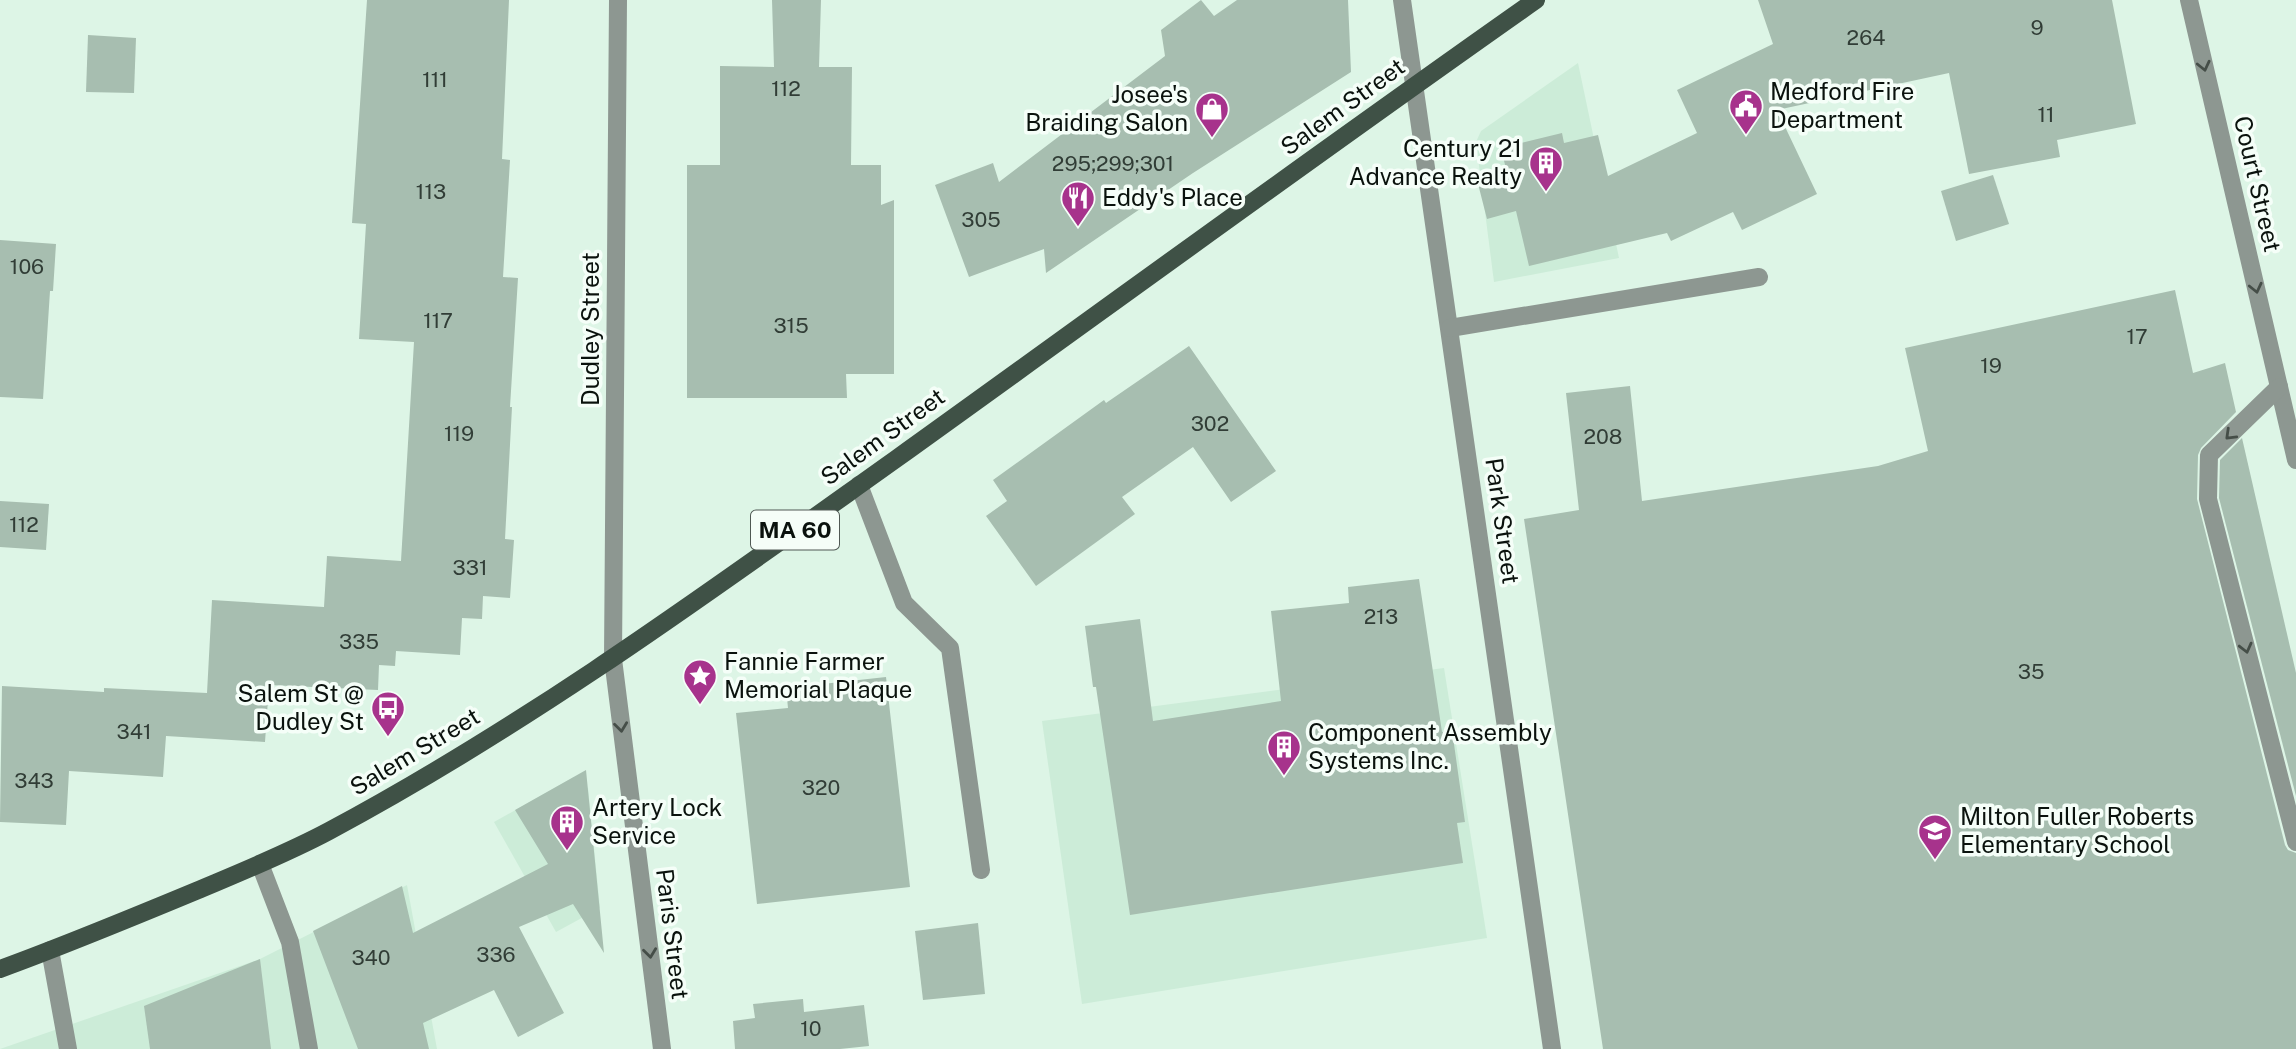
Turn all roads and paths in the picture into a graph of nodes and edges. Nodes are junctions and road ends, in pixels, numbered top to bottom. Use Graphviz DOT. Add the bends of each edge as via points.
graph roads {
  1 [pos="618,0"];
  2 [pos="1402,0"];
  3 [pos="1536,0"];
  4 [pos="2189,0"];
  5 [pos="1415,85"];
  6 [pos="1759,277"];
  7 [pos="1450,328"];
  8 [pos="2279,387"];
  9 [pos="2296,460"];
  10 [pos="859,485"];
  11 [pos="612,659"];
  12 [pos="2296,842"];
  13 [pos="260,864"];
  14 [pos="981,870"];
  15 [pos="50,950"];
  16 [pos="0,969"];
  17 [pos="68,1049"];
  18 [pos="309,1049"];
  19 [pos="662,1049"];
  20 [pos="1552,1049"];
  1 -- 11 [label="street, Dudley Street"];
  2 -- 5 [label="street, Park Street"];
  3 -- 5 [label="main road, Salem Street / MA 60"];
  4 -- 8 [label="street, Court Street, one-way"];
  5 -- 7 [label="street, Park Street"];
  5 -- 10 [label="main road, Salem Street / MA 60"];
  6 -- 7 [label="street"];
  7 -- 20 [label="street, Park Street"];
  8 -- 9 [label="street, Court Street"];
  8 -- 12 [label="street, one-way" via="2209,455 2208,499"];
  10 -- 11 [label="main road, Salem Street / MA 60"];
  10 -- 14 [label="street" via="904,603 950,648"];
  11 -- 13 [label="main road, Salem Street / MA 60" via="414,784"];
  11 -- 19 [label="street, Paris Street, one-way"];
  13 -- 15 [label="main road, Salem Street / MA 60"];
  13 -- 18 [label="street" via="290,942"];
  15 -- 16 [label="main road, Salem Street / MA 60"];
  15 -- 17 [label="street"];
}
